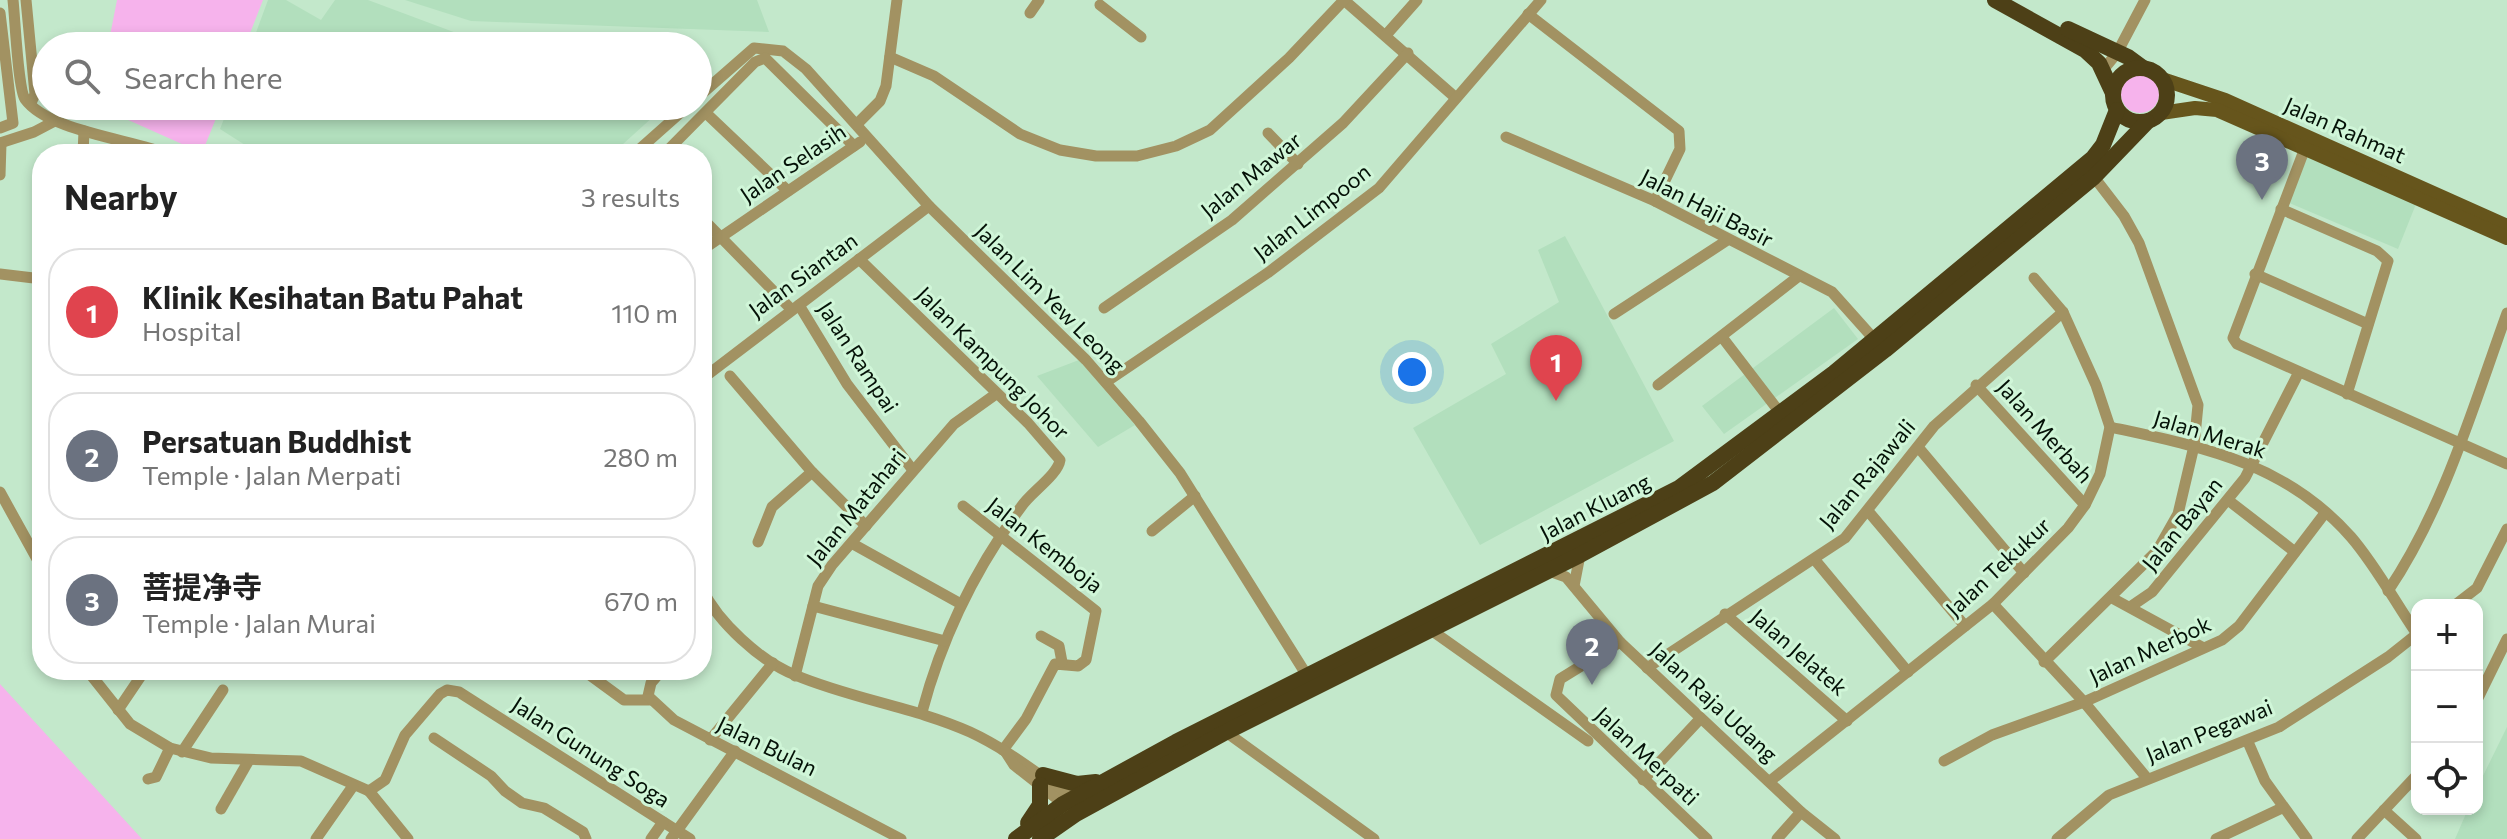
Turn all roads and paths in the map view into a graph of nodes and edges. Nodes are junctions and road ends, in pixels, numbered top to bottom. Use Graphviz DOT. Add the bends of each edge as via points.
graph roads {
  1 [pos="13,0"];
  2 [pos="26,0"];
  3 [pos="897,0"];
  4 [pos="1039,0"];
  5 [pos="1344,0"];
  6 [pos="1417,0"];
  7 [pos="1541,0"];
  8 [pos="1995,0"];
  9 [pos="2013,0"];
  10 [pos="2145,0"];
  11 [pos="1100,2"];
  12 [pos="0,13"];
  13 [pos="1030,13"];
  14 [pos="1528,14"];
  15 [pos="1386,35"];
  16 [pos="1141,37"];
  17 [pos="1408,53"];
  18 [pos="2117,53"];
  19 [pos="890,57"];
  20 [pos="32,62"];
  21 [pos="32,68"];
  22 [pos="2143,68"];
  23 [pos="2103,70"];
  24 [pos="32,75"];
  25 [pos="2162,79"];
  26 [pos="712,85"];
  27 [pos="2113,93"];
  28 [pos="1456,98"];
  29 [pos="32,104"];
  30 [pos="712,109"];
  31 [pos="2117,110"];
  32 [pos="2154,118"];
  33 [pos="712,119"];
  34 [pos="51,120"];
  35 [pos="673,120"];
  36 [pos="701,120"];
  37 [pos="53,122"];
  38 [pos="857,124"];
  39 [pos="0,128"];
  40 [pos="84,131"];
  41 [pos="1268,133"];
  42 [pos="868,137"];
  43 [pos="1506,137"];
  44 [pos="0,143"];
  45 [pos="83,144"];
  46 [pos="131,144"];
  47 [pos="646,144"];
  48 [pos="675,144"];
  49 [pos="854,146"];
  50 [pos="2305,148"];
  51 [pos="1298,164"];
  52 [pos="0,175"];
  53 [pos="2094,177"];
  54 [pos="788,191"];
  55 [pos="1655,201"];
  56 [pos="929,206"];
  57 [pos="2281,209"];
  58 [pos="2507,226"];
  59 [pos="712,227"];
  60 [pos="721,236"];
  61 [pos="2507,238"];
  62 [pos="1726,241"];
  63 [pos="712,243"];
  64 [pos="859,259"];
  65 [pos="0,274"];
  66 [pos="2255,274"];
  67 [pos="1799,276"];
  68 [pos="32,278"];
  69 [pos="2034,278"];
  70 [pos="795,307"];
  71 [pos="1104,308"];
  72 [pos="2063,312"];
  73 [pos="2507,313"];
  74 [pos="1614,314"];
  75 [pos="1925,317"];
  76 [pos="2368,324"];
  77 [pos="1722,337"];
  78 [pos="1874,339"];
  79 [pos="712,371"];
  80 [pos="2299,372"];
  81 [pos="730,376"];
  82 [pos="1106,382"];
  83 [pos="1658,385"];
  84 [pos="1976,385"];
  85 [pos="996,394"];
  86 [pos="2347,394"];
  87 [pos="1781,414"];
  88 [pos="2110,427"];
  89 [pos="2460,444"];
  90 [pos="2194,446"];
  91 [pos="1918,447"];
  92 [pos="2255,464"];
  93 [pos="2507,464"];
  94 [pos="912,469"];
  95 [pos="812,472"];
  96 [pos="0,492"];
  97 [pos="1195,496"];
  98 [pos="2228,500"];
  99 [pos="2085,505"];
  100 [pos="963,506"];
  101 [pos="1868,511"];
  102 [pos="2325,513"];
  103 [pos="866,526"];
  104 [pos="2507,529"];
  105 [pos="1152,531"];
  106 [pos="999,536"];
  107 [pos="758,542"];
  108 [pos="853,544"];
  109 [pos="32,545"];
  110 [pos="2295,552"];
  111 [pos="2502,554"];
  112 [pos="1580,555"];
  113 [pos="1815,560"];
  114 [pos="1549,571"];
  115 [pos="2024,573"];
  116 [pos="1574,586"];
  117 [pos="2388,591"];
  118 [pos="2112,598"];
  119 [pos="2463,599"];
  120 [pos="961,604"];
  121 [pos="1993,604"];
  122 [pos="813,606"];
  123 [pos="2130,607"];
  124 [pos="1725,614"];
  125 [pos="712,617"];
  126 [pos="2411,625"];
  127 [pos="1965,626"];
  128 [pos="1431,630"];
  129 [pos="1041,636"];
  130 [pos="2411,638"];
  131 [pos="2507,639"];
  132 [pos="945,641"];
  133 [pos="1620,642"];
  134 [pos="2202,647"];
  135 [pos="1062,662"];
  136 [pos="2044,662"];
  137 [pos="773,663"];
  138 [pos="1647,668"];
  139 [pos="1908,672"];
  140 [pos="795,676"];
  141 [pos="95,680"];
  142 [pos="138,680"];
  143 [pos="597,680"];
  144 [pos="654,680"];
  145 [pos="1311,681"];
  146 [pos="2483,688"];
  147 [pos="223,690"];
  148 [pos="649,700"];
  149 [pos="2084,702"];
  150 [pos="118,710"];
  151 [pos="922,712"];
  152 [pos="1700,719"];
  153 [pos="1847,721"];
  154 [pos="1226,732"];
  155 [pos="434,738"];
  156 [pos="710,740"];
  157 [pos="1588,741"];
  158 [pos="2248,742"];
  159 [pos="176,750"];
  160 [pos="1004,750"];
  161 [pos="735,751"];
  162 [pos="249,760"];
  163 [pos="1944,761"];
  164 [pos="2146,777"];
  165 [pos="1113,778"];
  166 [pos="148,779"];
  167 [pos="1041,780"];
  168 [pos="1643,780"];
  169 [pos="1770,781"];
  170 [pos="2411,781"];
  171 [pos="353,786"];
  172 [pos="369,791"];
  173 [pos="1075,806"];
  174 [pos="2282,808"];
  175 [pos="221,809"];
  176 [pos="2384,810"];
  177 [pos="1801,812"];
  178 [pos="663,822"];
  179 [pos="674,835"];
  180 [pos="316,839"];
  181 [pos="408,839"];
  182 [pos="586,839"];
  183 [pos="651,839"];
  184 [pos="690,839"];
  185 [pos="901,839"];
  186 [pos="1014,839"];
  187 [pos="1040,839"];
  188 [pos="1374,839"];
  189 [pos="1707,839"];
  190 [pos="1777,839"];
  191 [pos="1835,839"];
  192 [pos="2057,839"];
  193 [pos="2216,839"];
  194 [pos="2307,839"];
  195 [pos="2357,839"];
  196 [pos="2416,839"];
  1 -- 21 [label="street"];
  2 -- 20 [label="street"];
  3 -- 19 [label="street"];
  4 -- 13 [label="street"];
  5 -- 15 [label="street"];
  5 -- 19 [label="street" via="1210,130 1137,156 1060,150 1020,134 934,76"];
  6 -- 15 [label="street"];
  7 -- 14 [label="street, Jalan Limpoon"];
  8 -- 23 [label="highway" via="2085,50"];
  9 -- 18 [label="highway"];
  10 -- 18 [label="street"];
  11 -- 16 [label="street"];
  12 -- 39 [label="street" via="13,123"];
  14 -- 28 [label="street, Jalan Limpoon"];
  14 -- 55 [label="street" via="1679,131 1680,149"];
  15 -- 17 [label="street"];
  17 -- 28 [label="street"];
  17 -- 51 [label="street, Jalan Mawar"];
  18 -- 22 [label="highway"];
  18 -- 23 [label="street"];
  19 -- 38 [label="street" via="880,101"];
  22 -- 25 [label="highway"];
  22 -- 27 [label="highway" via="2126,72"];
  23 -- 27 [label="highway"];
  24 -- 29 [label="street" via="25,99"];
  25 -- 32 [label="highway" via="2167,100"];
  25 -- 58 [label="main road, Jalan Rahmat" via="2225,100"];
  26 -- 38 [label="street, Jalan Lim Yew Leong" via="754,48 783,51"];
  27 -- 31 [label="highway"];
  28 -- 82 [label="street, Jalan Limpoon" via="1379,188 1269,272"];
  30 -- 49 [label="street" via="755,62 765,58"];
  31 -- 32 [label="highway" via="2130,121"];
  31 -- 78 [label="highway, Jalan Kluang" via="2093,158"];
  32 -- 50 [label="main road, Jalan Rahmat" via="2195,108 2217,110"];
  32 -- 53 [label="highway, Jalan Kluang"];
  33 -- 54 [label="street"];
  34 -- 37 [label="street"];
  35 -- 47 [label="street"];
  36 -- 48 [label="street"];
  37 -- 40 [label="street"];
  37 -- 44 [label="street"];
  38 -- 42 [label="street, Jalan Lim Yew Leong"];
  40 -- 45 [label="street"];
  40 -- 46 [label="street"];
  41 -- 51 [label="street"];
  42 -- 49 [label="street, Jalan Selasih"];
  42 -- 56 [label="street, Jalan Lim Yew Leong"];
  43 -- 55 [label="street, Jalan Haji Basir"];
  44 -- 52 [label="street"];
  49 -- 54 [label="street, Jalan Selasih"];
  50 -- 57 [label="street"];
  50 -- 61 [label="main road, Jalan Rahmat"];
  51 -- 71 [label="street, Jalan Mawar" via="1232,220"];
  53 -- 75 [label="highway, Jalan Kluang"];
  53 -- 90 [label="street" via="2139,243 2198,405"];
  54 -- 60 [label="street, Jalan Selasih"];
  55 -- 62 [label="street, Jalan Haji Basir"];
  56 -- 64 [label="street, Jalan Siantan"];
  56 -- 82 [label="street, Jalan Lim Yew Leong"];
  57 -- 66 [label="street"];
  57 -- 76 [label="street" via="2386,256 2389,265"];
  59 -- 60 [label="street, Jalan Rampai"];
  60 -- 63 [label="street, Jalan Selasih"];
  60 -- 70 [label="street, Jalan Rampai"];
  62 -- 67 [label="street, Jalan Haji Basir"];
  62 -- 74 [label="street"];
  64 -- 70 [label="street, Jalan Siantan"];
  64 -- 85 [label="street, Jalan Kampung Johor"];
  65 -- 68 [label="street"];
  66 -- 76 [label="street"];
  66 -- 80 [label="street" via="2233,331 2237,344"];
  67 -- 77 [label="street"];
  67 -- 78 [label="street, Jalan Haji Basir" via="1832,292"];
  69 -- 72 [label="street"];
  70 -- 79 [label="street, Jalan Siantan"];
  70 -- 94 [label="street, Jalan Rampai"];
  72 -- 84 [label="street, Jalan Rajawali"];
  72 -- 88 [label="street"];
  73 -- 89 [label="street"];
  75 -- 78 [label="highway" via="1885,341"];
  75 -- 112 [label="highway, Jalan Kluang" via="1713,483"];
  76 -- 86 [label="street"];
  77 -- 83 [label="street"];
  77 -- 87 [label="street"];
  78 -- 87 [label="highway, Jalan Kluang"];
  80 -- 86 [label="street"];
  80 -- 92 [label="street, Jalan Bayan"];
  81 -- 95 [label="street"];
  82 -- 97 [label="street, Jalan Lim Yew Leong"];
  84 -- 91 [label="street, Jalan Rajawali"];
  84 -- 99 [label="street, Jalan Merbah"];
  85 -- 94 [label="street, Jalan Matahari" via="954,424"];
  85 -- 106 [label="street, Jalan Kampung Johor" via="1060,463"];
  86 -- 89 [label="street"];
  87 -- 145 [label="highway, Jalan Kluang" via="1679,488"];
  88 -- 90 [label="street, Jalan Merak"];
  88 -- 99 [label="street, Jalan Tekukur" via="2100,474"];
  89 -- 93 [label="street"];
  89 -- 117 [label="street" via="2413,554"];
  90 -- 92 [label="street, Jalan Merak"];
  90 -- 118 [label="street" via="2169,531"];
  91 -- 101 [label="street, Jalan Rajawali"];
  91 -- 115 [label="street"];
  92 -- 98 [label="street, Jalan Bayan"];
  92 -- 102 [label="street, Jalan Merak" via="2292,485"];
  94 -- 103 [label="street, Jalan Matahari"];
  95 -- 103 [label="street"];
  95 -- 107 [label="street" via="772,507"];
  96 -- 109 [label="street"];
  97 -- 105 [label="street"];
  97 -- 145 [label="street, Jalan Lim Yew Leong"];
  98 -- 110 [label="street"];
  98 -- 123 [label="street, Jalan Bayan" via="2152,592"];
  99 -- 115 [label="street, Jalan Tekukur"];
  100 -- 106 [label="street, Jalan Kemboja"];
  101 -- 113 [label="street, Jalan Rajawali" via="1845,538"];
  101 -- 127 [label="street"];
  102 -- 110 [label="street, Jalan Merbok"];
  102 -- 117 [label="street, Jalan Merak" via="2351,537"];
  103 -- 108 [label="street, Jalan Matahari"];
  104 -- 111 [label="street"];
  106 -- 120 [label="street, Jalan Kampung Johor"];
  106 -- 135 [label="street, Jalan Kemboja" via="1094,608 1086,660 1078,666"];
  108 -- 120 [label="street"];
  108 -- 122 [label="street, Jalan Matahari" via="818,586"];
  110 -- 134 [label="street, Jalan Merbok" via="2232,633"];
  111 -- 119 [label="street"];
  112 -- 114 [label="highway, Jalan Kluang"];
  112 -- 116 [label="street"];
  113 -- 124 [label="street, Jalan Rajawali"];
  113 -- 139 [label="street"];
  114 -- 116 [label="street, Jalan Raja Udang" via="1559,572"];
  114 -- 128 [label="highway, Jalan Kluang"];
  115 -- 121 [label="street, Jalan Tekukur"];
  116 -- 133 [label="street, Jalan Raja Udang"];
  117 -- 126 [label="street, Jalan Merak"];
  118 -- 123 [label="street"];
  118 -- 136 [label="street"];
  120 -- 132 [label="street, Jalan Kampung Johor"];
  121 -- 127 [label="street, Jalan Tekukur"];
  121 -- 136 [label="street"];
  122 -- 132 [label="street"];
  122 -- 140 [label="street, Jalan Matahari"];
  123 -- 134 [label="street"];
  124 -- 138 [label="street, Jalan Rajawali"];
  124 -- 153 [label="street, Jalan Jelatek"];
  125 -- 137 [label="street"];
  127 -- 139 [label="street, Jalan Tekukur"];
  128 -- 145 [label="highway, Jalan Kluang"];
  128 -- 157 [label="street"];
  129 -- 135 [label="street" via="1059,646"];
  130 -- 158 [label="street, Jalan Pegawai" via="2353,680"];
  131 -- 146 [label="street"];
  132 -- 151 [label="street, Jalan Kampung Johor"];
  133 -- 138 [label="street, Jalan Raja Udang"];
  133 -- 168 [label="street, Jalan Merpati" via="1560,679 1556,695"];
  134 -- 149 [label="street, Jalan Merbok"];
  135 -- 160 [label="street" via="1052,667"];
  136 -- 149 [label="street"];
  137 -- 140 [label="street"];
  137 -- 156 [label="street"];
  138 -- 152 [label="street, Jalan Raja Udang"];
  139 -- 153 [label="street, Jalan Tekukur"];
  140 -- 151 [label="street"];
  141 -- 150 [label="street"];
  142 -- 150 [label="street"];
  143 -- 148 [label="street" via="624,700"];
  144 -- 148 [label="street"];
  145 -- 154 [label="highway, Jalan Kluang"];
  145 -- 165 [label="highway, Jalan Kluang"];
  147 -- 159 [label="street"];
  148 -- 156 [label="street, Jalan Bulan"];
  149 -- 163 [label="street, Jalan Merbok" via="1992,735"];
  149 -- 164 [label="street"];
  150 -- 159 [label="street" via="147,736"];
  151 -- 160 [label="street"];
  152 -- 168 [label="street"];
  152 -- 169 [label="street, Jalan Raja Udang"];
  153 -- 169 [label="street, Jalan Tekukur"];
  154 -- 173 [label="highway, Jalan Kluang"];
  154 -- 188 [label="street"];
  155 -- 182 [label="street" via="513,797 544,808"];
  156 -- 161 [label="street, Jalan Bulan"];
  158 -- 164 [label="street, Jalan Pegawai"];
  158 -- 174 [label="street"];
  159 -- 162 [label="street"];
  159 -- 166 [label="street" via="156,777"];
  160 -- 167 [label="street" via="1014,765"];
  161 -- 179 [label="street"];
  161 -- 185 [label="street, Jalan Bulan"];
  162 -- 171 [label="street" via="301,761"];
  162 -- 175 [label="street"];
  164 -- 192 [label="street, Jalan Pegawai" via="2109,795"];
  165 -- 167 [label="highway" via="1077,784"];
  165 -- 173 [label="highway, Jalan Kluang"];
  167 -- 173 [label="street"];
  167 -- 186 [label="highway" via="1038,812"];
  168 -- 189 [label="street, Jalan Merpati"];
  169 -- 177 [label="street, Jalan Raja Udang"];
  170 -- 176 [label="street"];
  171 -- 172 [label="street"];
  171 -- 180 [label="street"];
  172 -- 178 [label="street, Jalan Gunung Soga" via="385,780 405,735 447,690 459,692"];
  172 -- 181 [label="street"];
  173 -- 186 [label="highway, Jalan Kluang"];
  173 -- 187 [label="highway, Jalan Kluang"];
  174 -- 193 [label="street"];
  174 -- 194 [label="street"];
  176 -- 195 [label="street"];
  176 -- 196 [label="street"];
  177 -- 190 [label="street"];
  177 -- 191 [label="street, Jalan Raja Udang"];
  178 -- 179 [label="street, Jalan Gunung Soga"];
  178 -- 183 [label="street"];
  179 -- 184 [label="street, Jalan Gunung Soga"];
}
